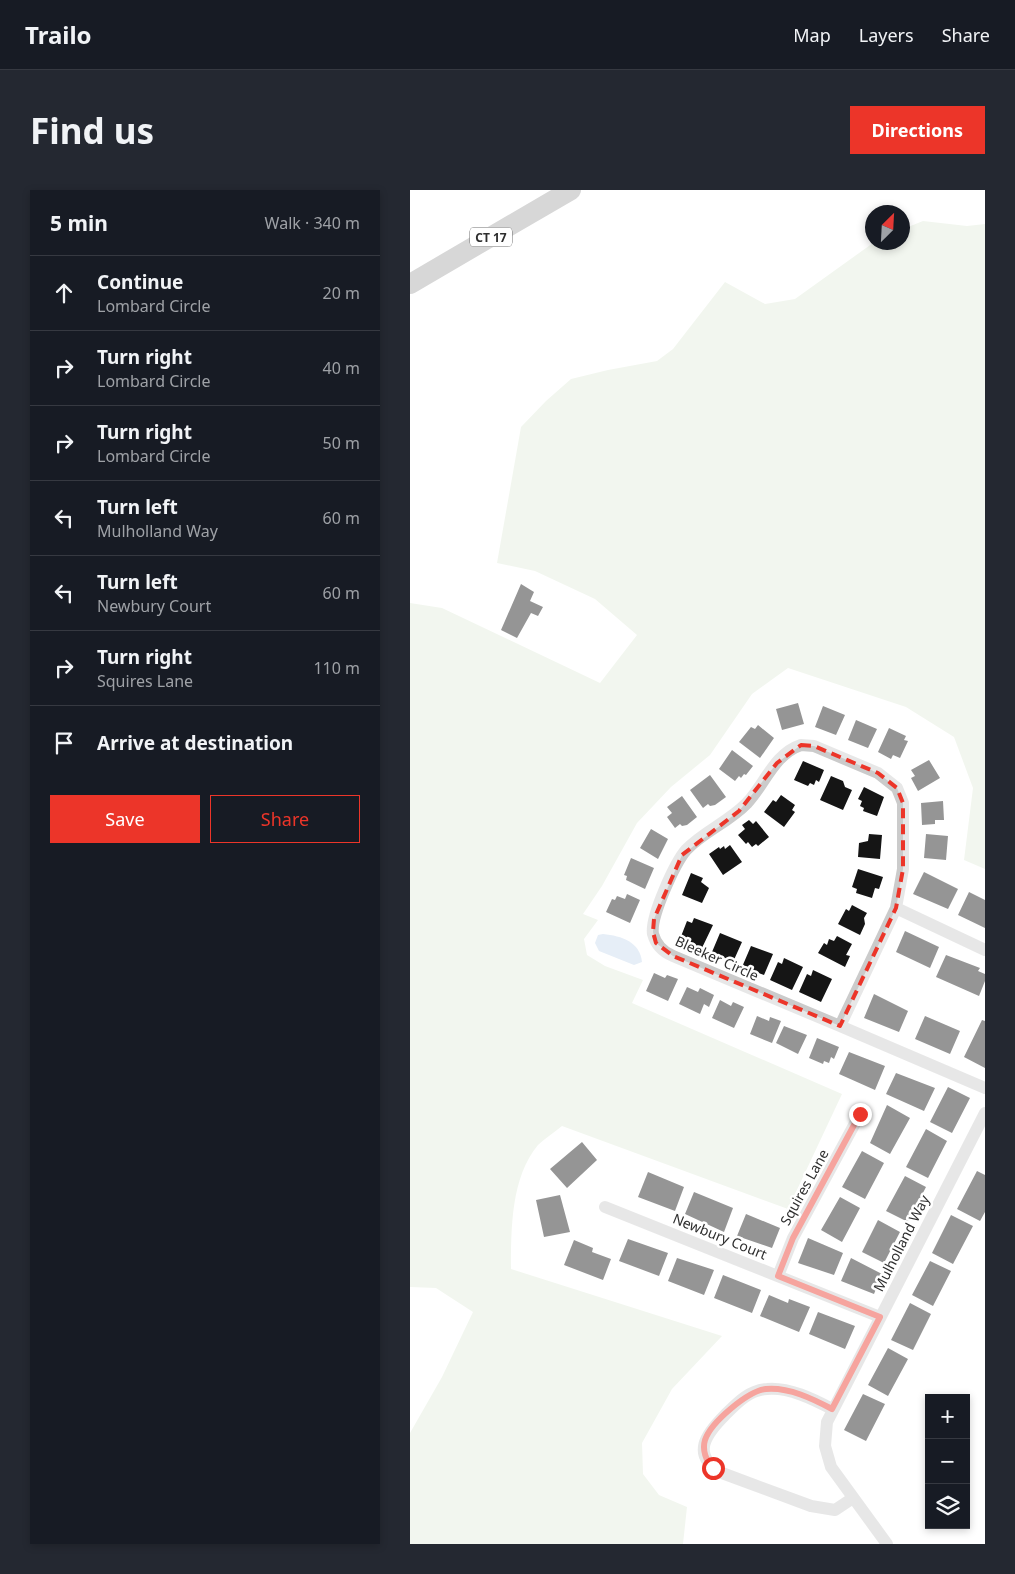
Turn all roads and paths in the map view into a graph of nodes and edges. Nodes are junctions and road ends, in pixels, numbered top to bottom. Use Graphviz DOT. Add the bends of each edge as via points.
graph roads {
  1 [pos="571,190"];
  2 [pos="410,284"];
  3 [pos="896,908"];
  4 [pos="985,950"];
  5 [pos="840,1026"];
  6 [pos="985,1088"];
  7 [pos="985,1113"];
  8 [pos="860,1114"];
  9 [pos="605,1207"];
  10 [pos="778,1276"];
  11 [pos="880,1317"];
  12 [pos="832,1409"];
  13 [pos="853,1498"];
  14 [pos="887,1544"];
  1 -- 2 [label="main road, CT 17"];
  3 -- 4 [label="street"];
  3 -- 5 [label="street, Bleeker Circle"];
  3 -- 5 [label="street, Bleeker Circle" via="903,869 901,794 878,773 814,746 801,746 785,754 747,803 687,848 677,864 653,925 654,937 661,949"];
  5 -- 6 [label="street, Bleeker Circle"];
  7 -- 11 [label="street, Mulholland Way"];
  8 -- 10 [label="street, Squires Lane" via="793,1238"];
  9 -- 10 [label="street, Newbury Court"];
  10 -- 11 [label="street, Newbury Court"];
  11 -- 12 [label="street, Mulholland Way"];
  12 -- 13 [label="street, Mulholland Way" via="825,1434 827,1457"];
  12 -- 13 [label="street" via="780,1389 756,1390 734,1406 708,1433 704,1451 709,1464 722,1473 811,1506 835,1510"];
  13 -- 14 [label="street, Mulholland Way"];
}
